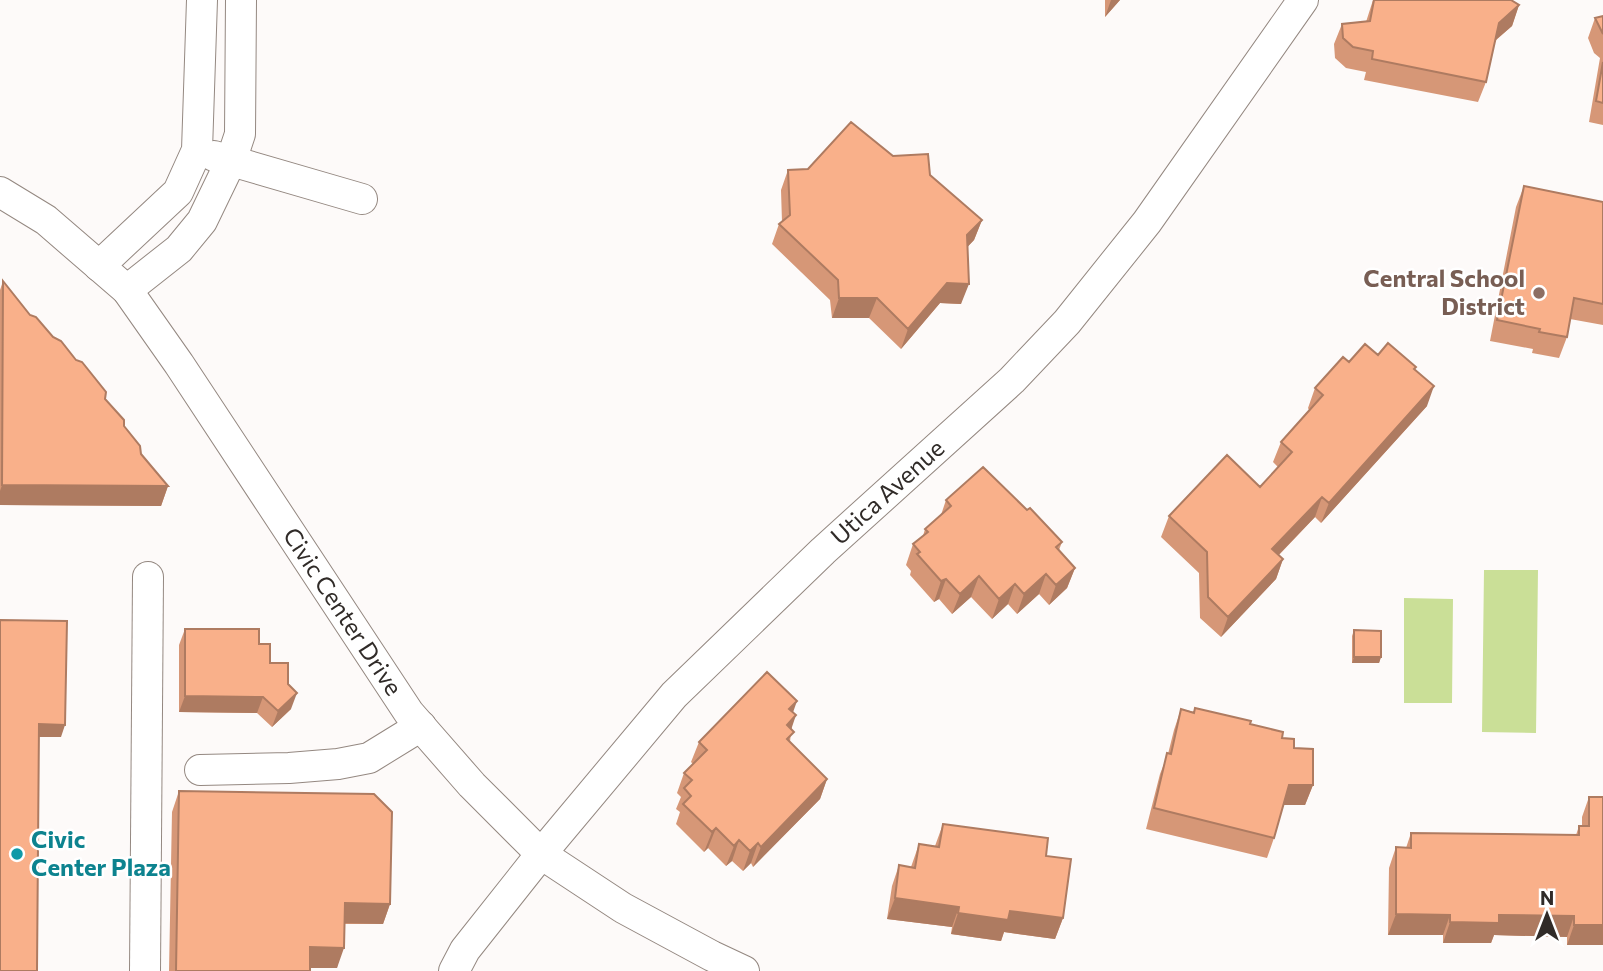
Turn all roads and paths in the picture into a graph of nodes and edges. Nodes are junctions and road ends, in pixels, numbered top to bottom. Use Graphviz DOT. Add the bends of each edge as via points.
graph roads {
  1 [pos="202,0"];
  2 [pos="241,0"];
  3 [pos="1303,0"];
  4 [pos="197,150"];
  5 [pos="231,162"];
  6 [pos="0,192"];
  7 [pos="362,199"];
  8 [pos="99,265"];
  9 [pos="127,290"];
  10 [pos="148,577"];
  11 [pos="421,726"];
  12 [pos="201,770"];
  13 [pos="541,854"];
  14 [pos="145,971"];
  15 [pos="454,971"];
  16 [pos="744,971"];
  1 -- 4 [label="street"];
  2 -- 5 [label="street" via="240,134"];
  3 -- 13 [label="street, Utica Avenue" via="1147,222 1068,322 1012,380 823,551 674,695"];
  4 -- 5 [label="street"];
  4 -- 8 [label="street" via="178,192"];
  5 -- 7 [label="street"];
  5 -- 9 [label="street" via="202,221 179,249"];
  6 -- 8 [label="street, Civic Center Drive" via="46,220"];
  8 -- 9 [label="street, Civic Center Drive"];
  9 -- 11 [label="street, Civic Center Drive"];
  10 -- 14 [label="street"];
  11 -- 12 [label="street" via="369,758 289,768"];
  11 -- 13 [label="street, Civic Center Drive" via="471,785"];
  13 -- 15 [label="street, Utica Avenue" via="465,950"];
  13 -- 16 [label="street, Civic Center Drive" via="622,908"];
}
